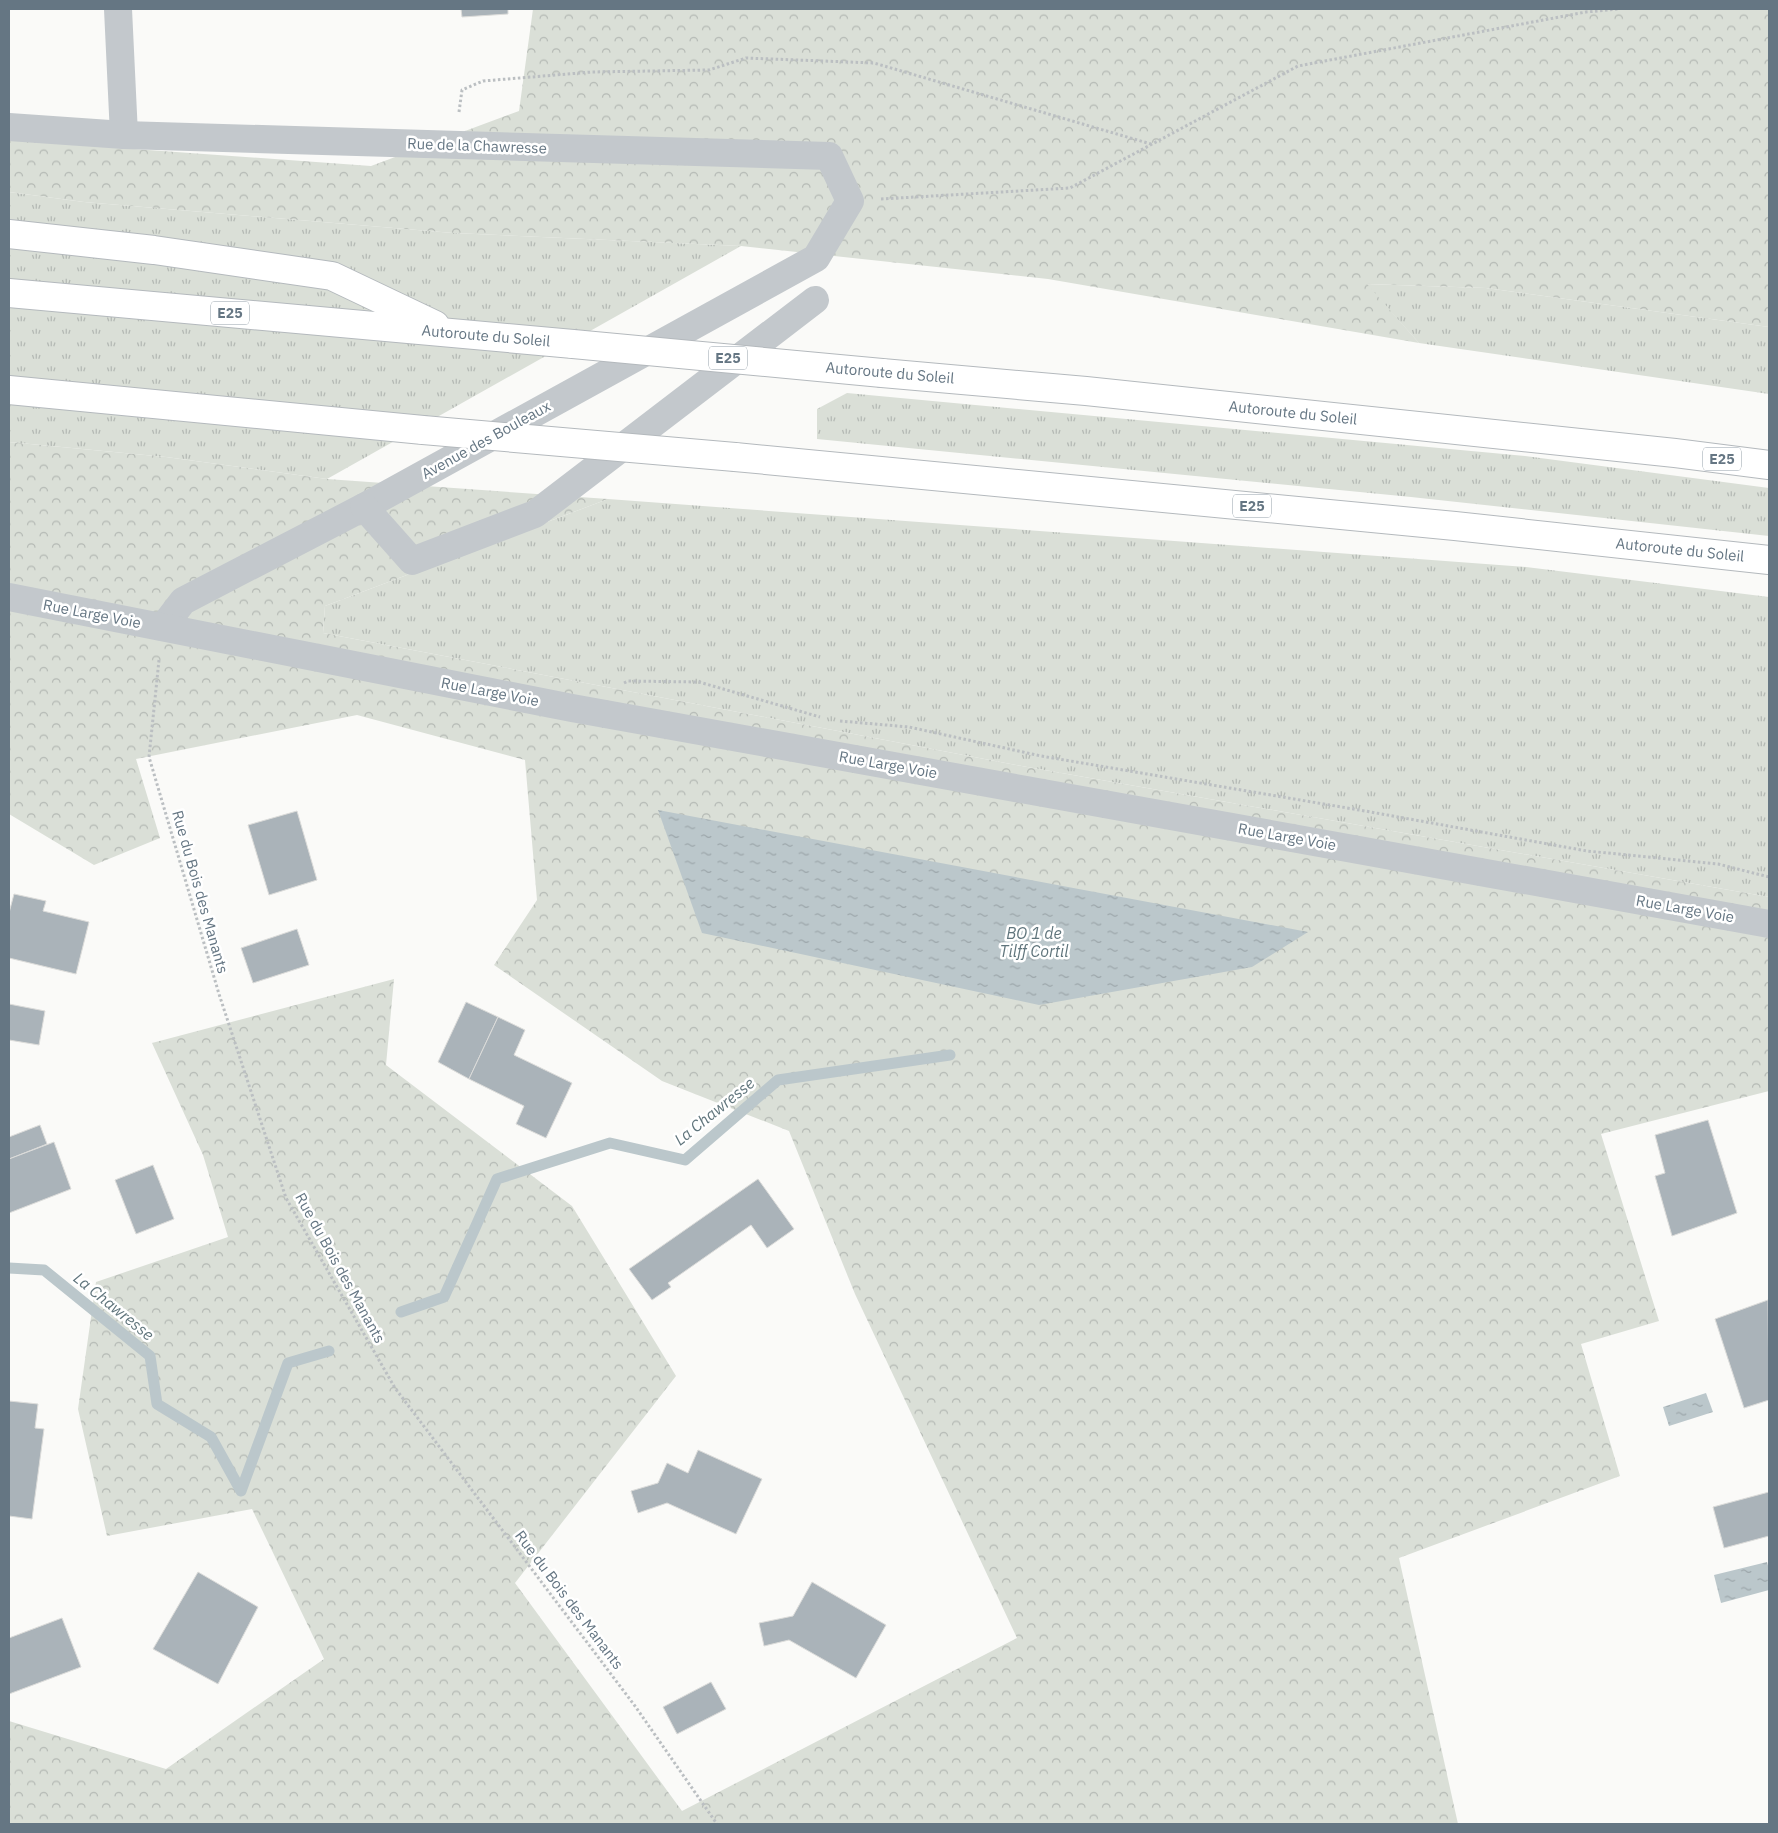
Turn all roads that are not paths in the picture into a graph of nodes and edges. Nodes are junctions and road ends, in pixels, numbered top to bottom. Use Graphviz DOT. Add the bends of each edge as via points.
graph roads {
  1 [pos="118,9"];
  2 [pos="9,127"];
  3 [pos="124,135"];
  4 [pos="9,234"];
  5 [pos="816,258"];
  6 [pos="9,293"];
  7 [pos="815,300"];
  8 [pos="452,333"];
  9 [pos="9,390"];
  10 [pos="1769,465"];
  11 [pos="364,507"];
  12 [pos="1769,560"];
  13 [pos="9,597"];
  14 [pos="163,627"];
  15 [pos="1769,924"];
  1 -- 3 [label="street"];
  2 -- 3 [label="street, Rue de la Chawresse"];
  3 -- 5 [label="street, Rue de la Chawresse" via="828,156 850,201"];
  4 -- 8 [label="highway" via="154,250 332,276"];
  5 -- 11 [label="street, Avenue des Bouleaux"];
  6 -- 8 [label="highway, Autoroute du Soleil / E25"];
  7 -- 11 [label="street" via="535,514 412,561"];
  8 -- 10 [label="highway, Autoroute du Soleil / E25, bridge" via="1086,392"];
  9 -- 12 [label="highway, Autoroute du Soleil / E25, bridge" via="1446,525"];
  11 -- 14 [label="street, Avenue des Bouleaux" via="183,602"];
  13 -- 14 [label="street, Rue Large Voie"];
  14 -- 15 [label="street, Rue Large Voie" via="572,708"];
}
